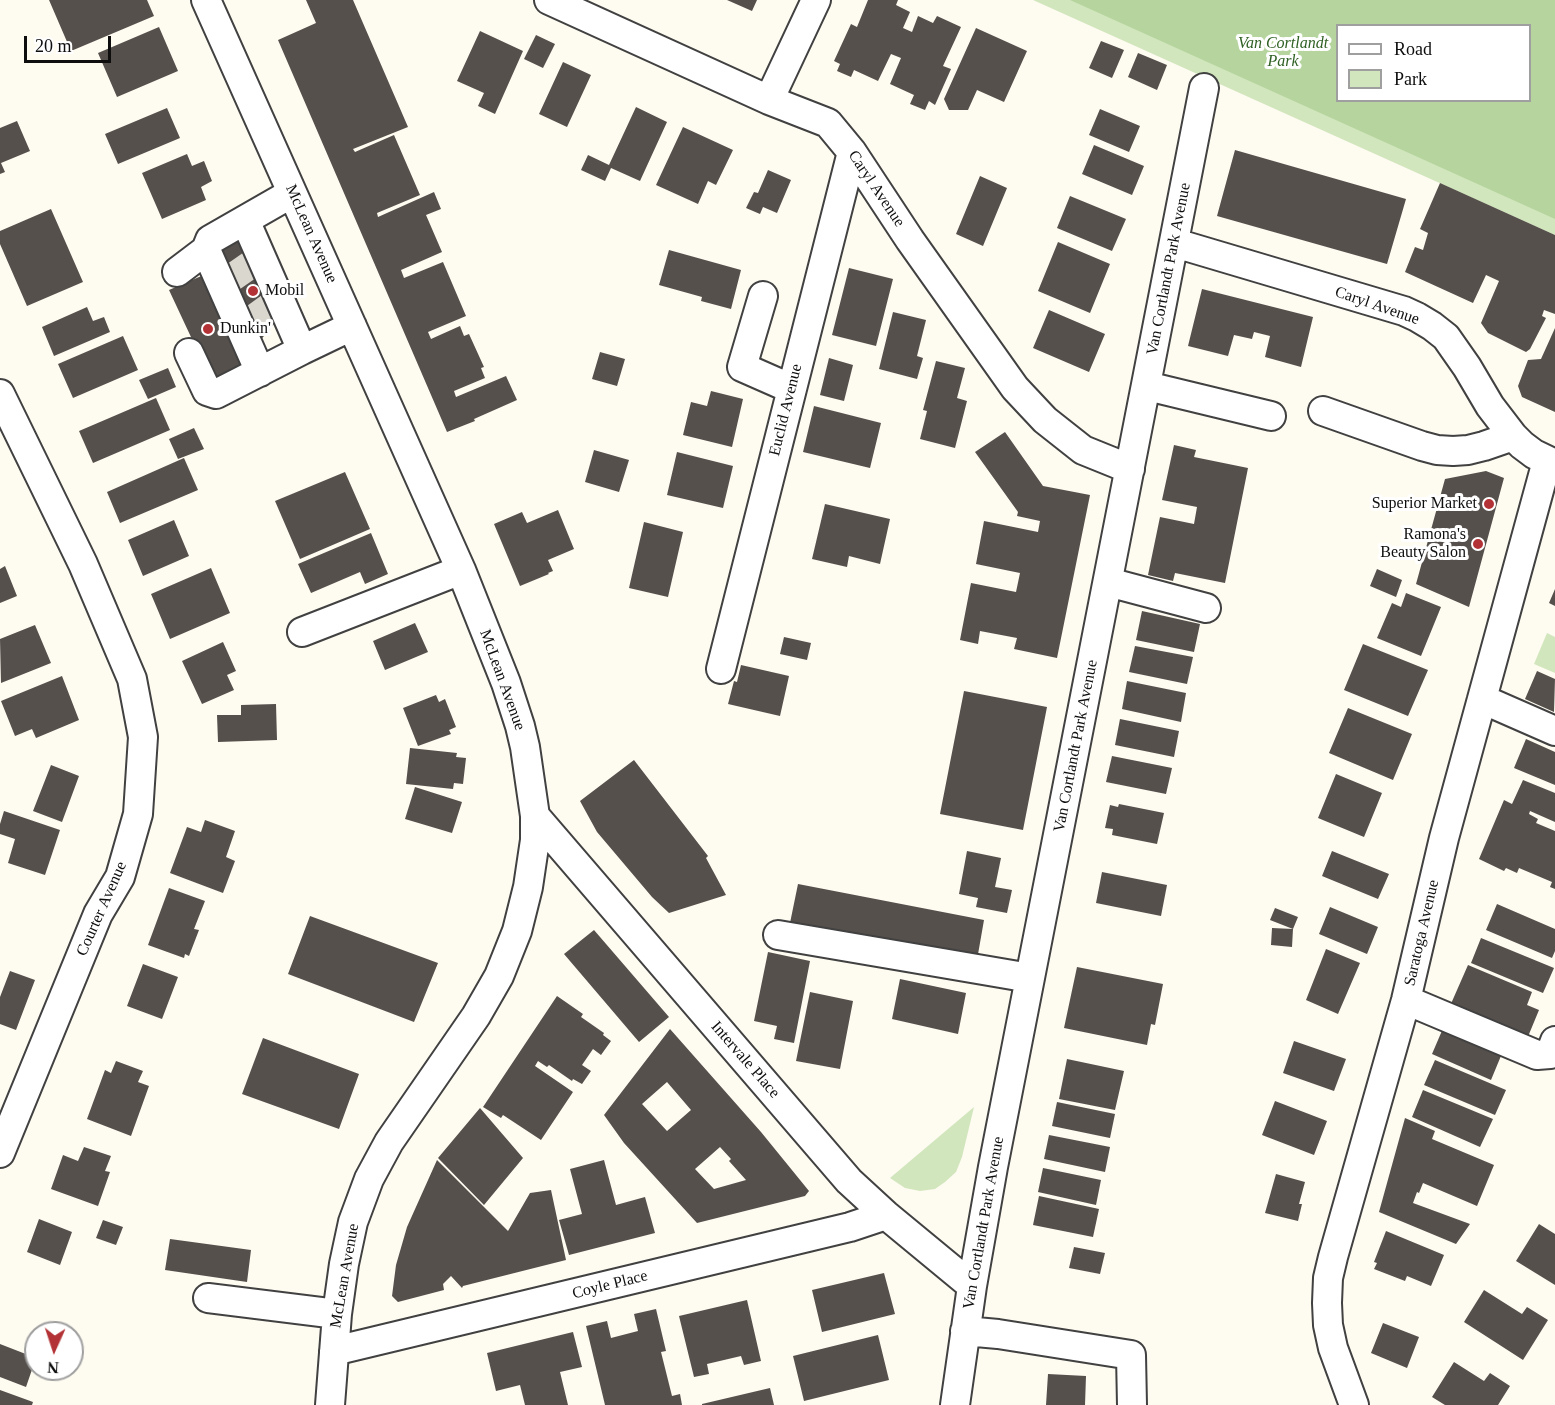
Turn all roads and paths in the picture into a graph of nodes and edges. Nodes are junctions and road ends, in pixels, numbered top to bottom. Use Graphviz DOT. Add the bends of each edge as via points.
graph roads {
  1 [pos="206,0"];
  2 [pos="549,0"];
  3 [pos="816,0"];
  4 [pos="1204,88"];
  5 [pos="769,100"];
  6 [pos="852,152"];
  7 [pos="292,193"];
  8 [pos="245,220"];
  9 [pos="1175,243"];
  10 [pos="206,250"];
  11 [pos="177,272"];
  12 [pos="763,296"];
  13 [pos="261,313"];
  14 [pos="352,326"];
  15 [pos="302,350"];
  16 [pos="189,353"];
  17 [pos="260,372"];
  18 [pos="1147,386"];
  19 [pos="792,388"];
  20 [pos="0,394"];
  21 [pos="1323,411"];
  22 [pos="1271,416"];
  23 [pos="1512,436"];
  24 [pos="1551,462"];
  25 [pos="1130,469"];
  26 [pos="461,570"];
  27 [pos="1108,582"];
  28 [pos="1206,608"];
  29 [pos="302,632"];
  30 [pos="721,669"];
  31 [pos="1482,699"];
  32 [pos="1555,730"];
  33 [pos="535,816"];
  34 [pos="778,935"];
  35 [pos="1030,978"];
  36 [pos="1406,1000"];
  37 [pos="1555,1041"];
  38 [pos="0,1153"];
  39 [pos="886,1215"];
  40 [pos="972,1286"];
  41 [pos="208,1298"];
  42 [pos="337,1314"];
  43 [pos="965,1331"];
  44 [pos="333,1351"];
  45 [pos="330,1405"];
  46 [pos="955,1405"];
  47 [pos="1132,1405"];
  48 [pos="1354,1405"];
  1 -- 7 [label="street, McLean Avenue"];
  2 -- 5 [label="street, Caryl Avenue"];
  3 -- 5 [label="street"];
  4 -- 9 [label="street, Van Cortlandt Park Avenue"];
  5 -- 6 [label="street, Caryl Avenue" via="828,123"];
  6 -- 19 [label="street, Euclid Avenue"];
  6 -- 25 [label="street, Caryl Avenue" via="910,240 1023,396 1045,420 1083,450"];
  7 -- 8 [label="street"];
  7 -- 14 [label="street, McLean Avenue"];
  8 -- 10 [label="street" via="210,240"];
  8 -- 13 [label="street" via="257,260"];
  9 -- 18 [label="street, Van Cortlandt Park Avenue"];
  9 -- 23 [label="street, Caryl Avenue" via="1404,311 1432,326 1446,337"];
  10 -- 11 [label="street"];
  10 -- 13 [label="street" via="226,283"];
  12 -- 19 [label="street" via="742,368"];
  13 -- 15 [label="street"];
  13 -- 17 [label="street"];
  14 -- 15 [label="street"];
  14 -- 26 [label="street, McLean Avenue"];
  15 -- 17 [label="street"];
  16 -- 17 [label="street" via="207,391 216,394"];
  18 -- 22 [label="street"];
  18 -- 25 [label="street, Van Cortlandt Park Avenue"];
  19 -- 30 [label="street, Euclid Avenue"];
  20 -- 38 [label="street, Courter Avenue" via="83,564 132,680 143,737 138,814 120,877 98,914"];
  21 -- 23 [label="street" via="1437,450 1468,450"];
  23 -- 24 [label="street, Caryl Avenue"];
  24 -- 31 [label="street, Saratoga Avenue"];
  25 -- 27 [label="street, Van Cortlandt Park Avenue"];
  26 -- 29 [label="street"];
  26 -- 33 [label="street, McLean Avenue" via="520,726"];
  27 -- 28 [label="street"];
  27 -- 35 [label="street, Van Cortlandt Park Avenue"];
  31 -- 32 [label="street"];
  31 -- 36 [label="street, Saratoga Avenue"];
  33 -- 39 [label="street, Intervale Place" via="849,1181"];
  33 -- 42 [label="street, McLean Avenue" via="528,887 499,976 389,1142 369,1179 348,1243"];
  34 -- 35 [label="street"];
  35 -- 40 [label="street, Van Cortlandt Park Avenue"];
  36 -- 37 [label="street" via="1537,1055 1550,1054"];
  36 -- 48 [label="street, Saratoga Avenue" via="1328,1278 1330,1337"];
  39 -- 40 [label="street, Intervale Place"];
  39 -- 44 [label="street, Coyle Place" via="850,1227"];
  40 -- 43 [label="street, Van Cortlandt Park Avenue"];
  41 -- 42 [label="street"];
  42 -- 44 [label="street, McLean Avenue"];
  43 -- 46 [label="street, Van Cortlandt Park Avenue"];
  43 -- 47 [label="street" via="1131,1355"];
  44 -- 45 [label="street, McLean Avenue"];
}
